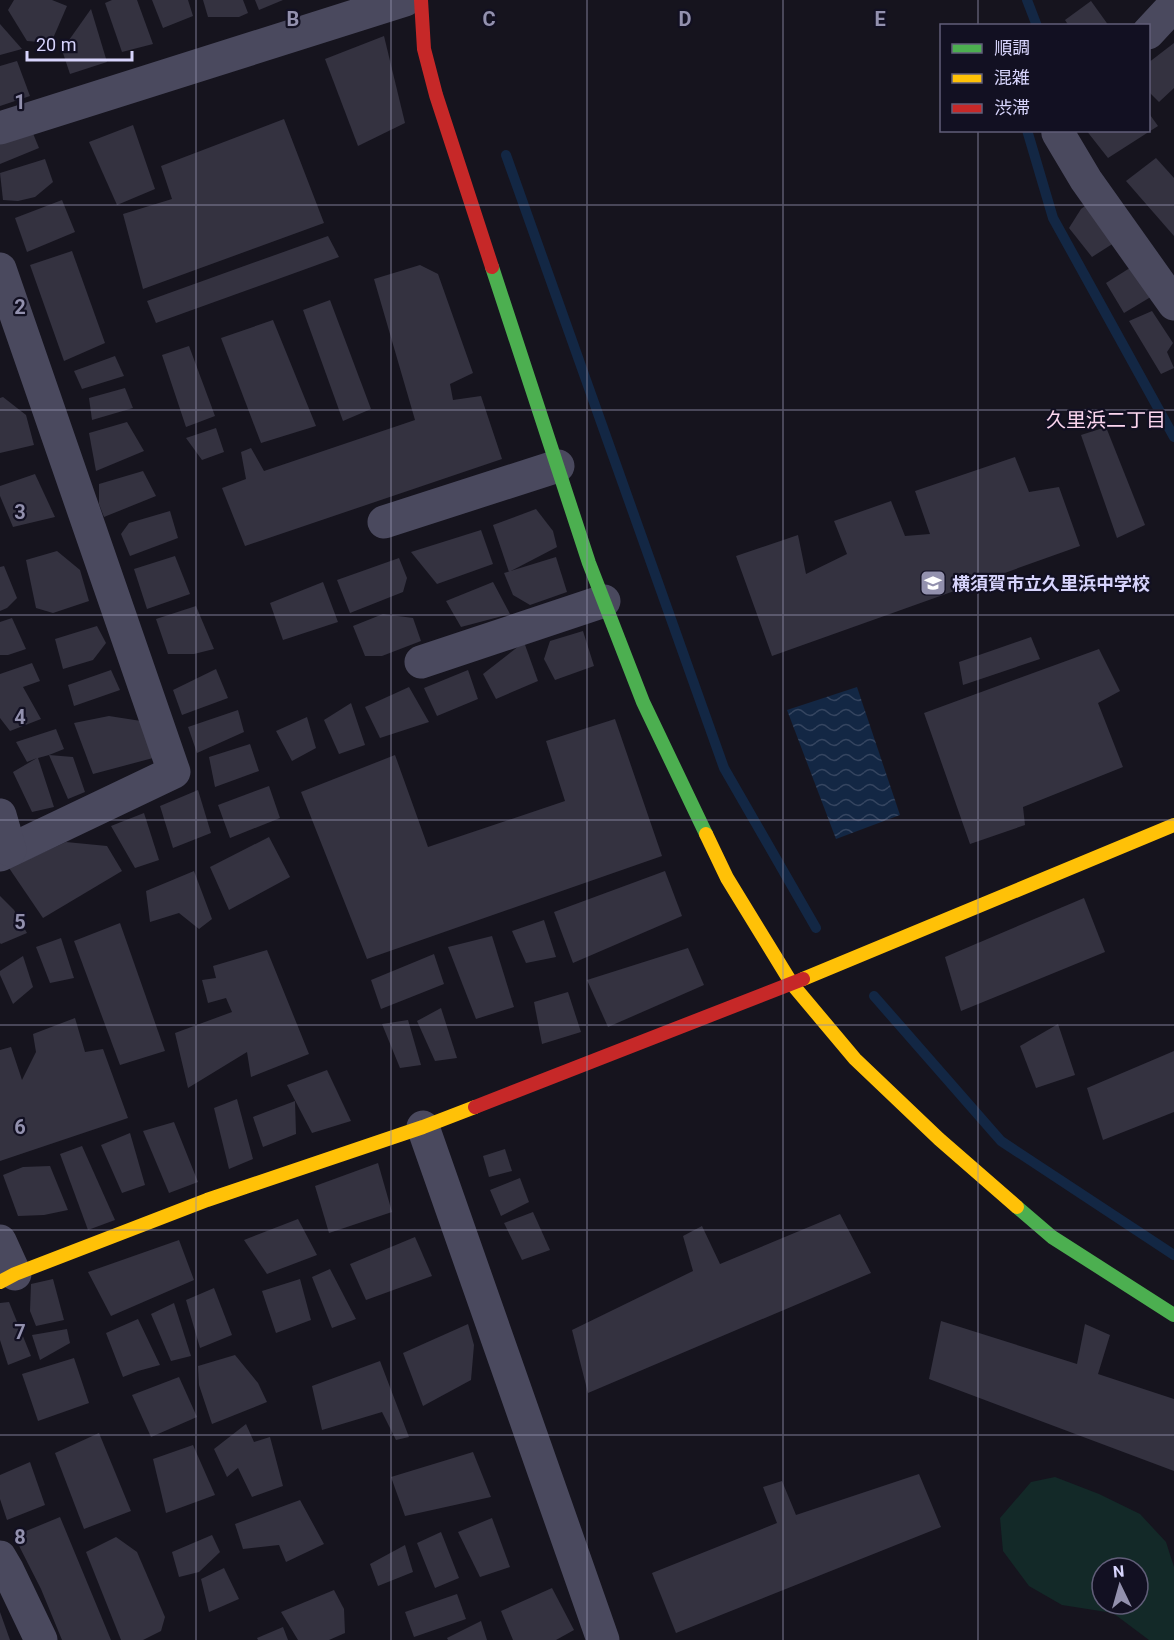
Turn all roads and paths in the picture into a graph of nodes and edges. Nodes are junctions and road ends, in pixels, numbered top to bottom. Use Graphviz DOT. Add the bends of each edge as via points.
graph roads {
  1 [pos="405,0"];
  2 [pos="421,0"];
  3 [pos="1174,5"];
  4 [pos="1150,32"];
  5 [pos="0,128"];
  6 [pos="1059,132"];
  7 [pos="0,269"];
  8 [pos="1174,304"];
  9 [pos="558,466"];
  10 [pos="384,522"];
  11 [pos="604,601"];
  12 [pos="421,662"];
  13 [pos="0,815"];
  14 [pos="1174,825"];
  15 [pos="5,852"];
  16 [pos="792,984"];
  17 [pos="423,1127"];
  18 [pos="0,1241"];
  19 [pos="8,1278"];
  20 [pos="1174,1315"];
  21 [pos="0,1557"];
  22 [pos="41,1640"];
  23 [pos="603,1640"];
  1 -- 5 [label="street"];
  2 -- 9 [label="street" via="424,49 436,95"];
  3 -- 4 [label="street"];
  6 -- 8 [label="street" via="1086,180"];
  7 -- 15 [label="street" via="174,772"];
  9 -- 10 [label="street"];
  9 -- 11 [label="street"];
  11 -- 12 [label="street"];
  11 -- 16 [label="street" via="644,702 727,878"];
  13 -- 15 [label="street"];
  14 -- 16 [label="street"];
  16 -- 17 [label="street"];
  16 -- 20 [label="street" via="855,1059 1052,1238"];
  17 -- 19 [label="street" via="207,1200"];
  17 -- 23 [label="street"];
  18 -- 19 [label="street"];
  21 -- 22 [label="street"];
}
